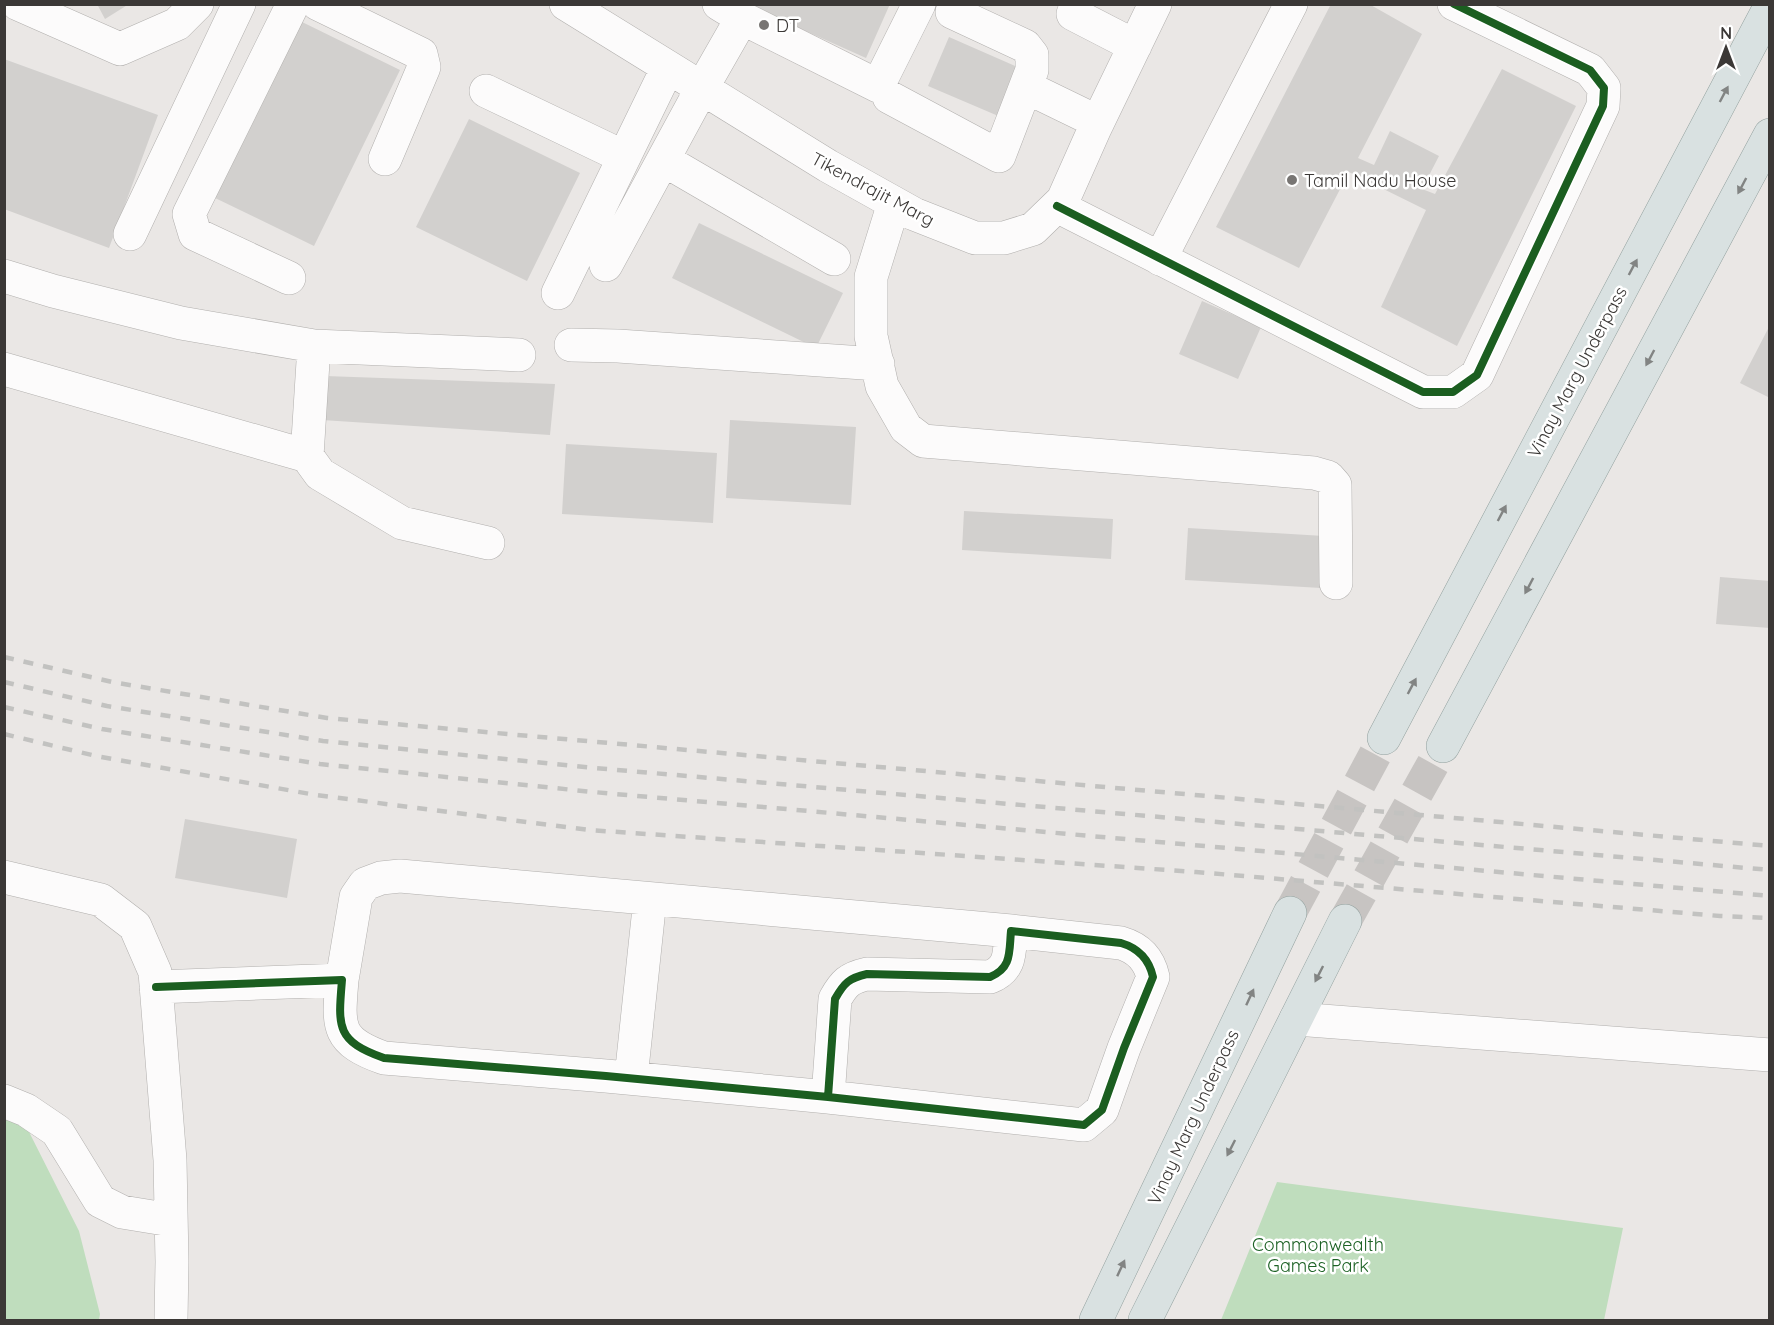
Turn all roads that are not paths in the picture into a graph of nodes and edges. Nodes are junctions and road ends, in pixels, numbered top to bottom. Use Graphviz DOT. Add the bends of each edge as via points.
graph roads {
  1 [pos="18,4"];
  2 [pos="196,4"];
  3 [pos="239,4"];
  4 [pos="293,4"];
  5 [pos="318,4"];
  6 [pos="566,4"];
  7 [pos="919,4"];
  8 [pos="1155,4"];
  9 [pos="1291,4"];
  10 [pos="1454,4"];
  11 [pos="1770,7"];
  12 [pos="1067,8"];
  13 [pos="730,11"];
  14 [pos="952,12"];
  15 [pos="1135,46"];
  16 [pos="668,68"];
  17 [pos="1026,87"];
  18 [pos="702,88"];
  19 [pos="486,90"];
  20 [pos="889,97"];
  21 [pos="1098,122"];
  22 [pos="1770,135"];
  23 [pos="624,157"];
  24 [pos="385,159"];
  25 [pos="664,160"];
  26 [pos="894,203"];
  27 [pos="1057,206"];
  28 [pos="130,234"];
  29 [pos="834,259"];
  30 [pos="1160,259"];
  31 [pos="606,266"];
  32 [pos="4,276"];
  33 [pos="289,278"];
  34 [pos="558,293"];
  35 [pos="314,345"];
  36 [pos="571,345"];
  37 [pos="519,355"];
  38 [pos="878,364"];
  39 [pos="4,369"];
  40 [pos="307,456"];
  41 [pos="488,543"];
  42 [pos="1336,583"];
  43 [pos="1384,738"];
  44 [pos="1443,746"];
  45 [pos="4,877"];
  46 [pos="650,899"];
  47 [pos="1290,913"];
  48 [pos="1345,921"];
  49 [pos="1011,931"];
  50 [pos="342,980"];
  51 [pos="156,987"];
  52 [pos="1296,1019"];
  53 [pos="1770,1055"];
  54 [pos="631,1078"];
  55 [pos="828,1097"];
  56 [pos="4,1101"];
  57 [pos="171,1220"];
  58 [pos="171,1320"];
  59 [pos="1096,1320"];
  60 [pos="1145,1320"];
  1 -- 2 [label="street" via="120,49 177,24"];
  3 -- 28 [label="street"];
  4 -- 33 [label="street" via="189,214 195,234"];
  5 -- 24 [label="street" via="421,54 424,67"];
  6 -- 16 [label="street, Tikendrajit Marg"];
  7 -- 13 [label="street" via="878,86"];
  8 -- 15 [label="street, Tikendrajit Marg"];
  9 -- 30 [label="street"];
  10 -- 30 [label="street" via="1590,70 1604,88 1603,106 1477,375 1454,392 1423,392"];
  43 -- 11 [label="main road, Vinay Marg Underpass, one-way"];
  12 -- 15 [label="street"];
  13 -- 18 [label="street"];
  14 -- 17 [label="street" via="1025,46 1032,55"];
  15 -- 21 [label="street, Tikendrajit Marg"];
  16 -- 18 [label="street, Tikendrajit Marg"];
  16 -- 23 [label="street"];
  17 -- 20 [label="street" via="999,156"];
  17 -- 21 [label="street"];
  18 -- 25 [label="street"];
  18 -- 26 [label="street, Tikendrajit Marg"];
  19 -- 23 [label="street"];
  21 -- 27 [label="street, Tikendrajit Marg"];
  22 -- 44 [label="main road, one-way"];
  23 -- 34 [label="street"];
  25 -- 29 [label="street"];
  25 -- 31 [label="street"];
  26 -- 27 [label="street, Tikendrajit Marg" via="975,238 1004,238 1033,229"];
  26 -- 38 [label="street" via="871,277 871,336"];
  27 -- 30 [label="street"];
  32 -- 35 [label="street" via="180,323"];
  35 -- 37 [label="street"];
  35 -- 40 [label="street"];
  36 -- 38 [label="street"];
  38 -- 42 [label="street" via="882,386 906,428 922,441 1328,477 1335,485"];
  39 -- 40 [label="street"];
  40 -- 41 [label="street" via="320,474 402,523"];
  45 -- 51 [label="street" via="101,900 135,926 155,972"];
  46 -- 49 [label="street"];
  46 -- 50 [label="street" via="400,876 381,879 365,884 356,897"];
  46 -- 54 [label="street"];
  59 -- 47 [label="main road, Vinay Marg Underpass, one-way"];
  48 -- 52 [label="main road, one-way"];
  49 -- 55 [label="street" via="1007,964 990,977 867,974 853,977 843,986 835,999"];
  49 -- 55 [label="street" via="1121,943 1134,947 1150,965 1153,977 1102,1110 1084,1125"];
  50 -- 51 [label="street"];
  50 -- 54 [label="street" via="339,1013 344,1034 363,1051 384,1058"];
  51 -- 57 [label="street"];
  52 -- 53 [label="street"];
  52 -- 60 [label="main road, one-way"];
  54 -- 55 [label="street"];
  56 -- 57 [label="street" via="26,1110 57,1131 100,1201 122,1212"];
  57 -- 58 [label="street"];
}
